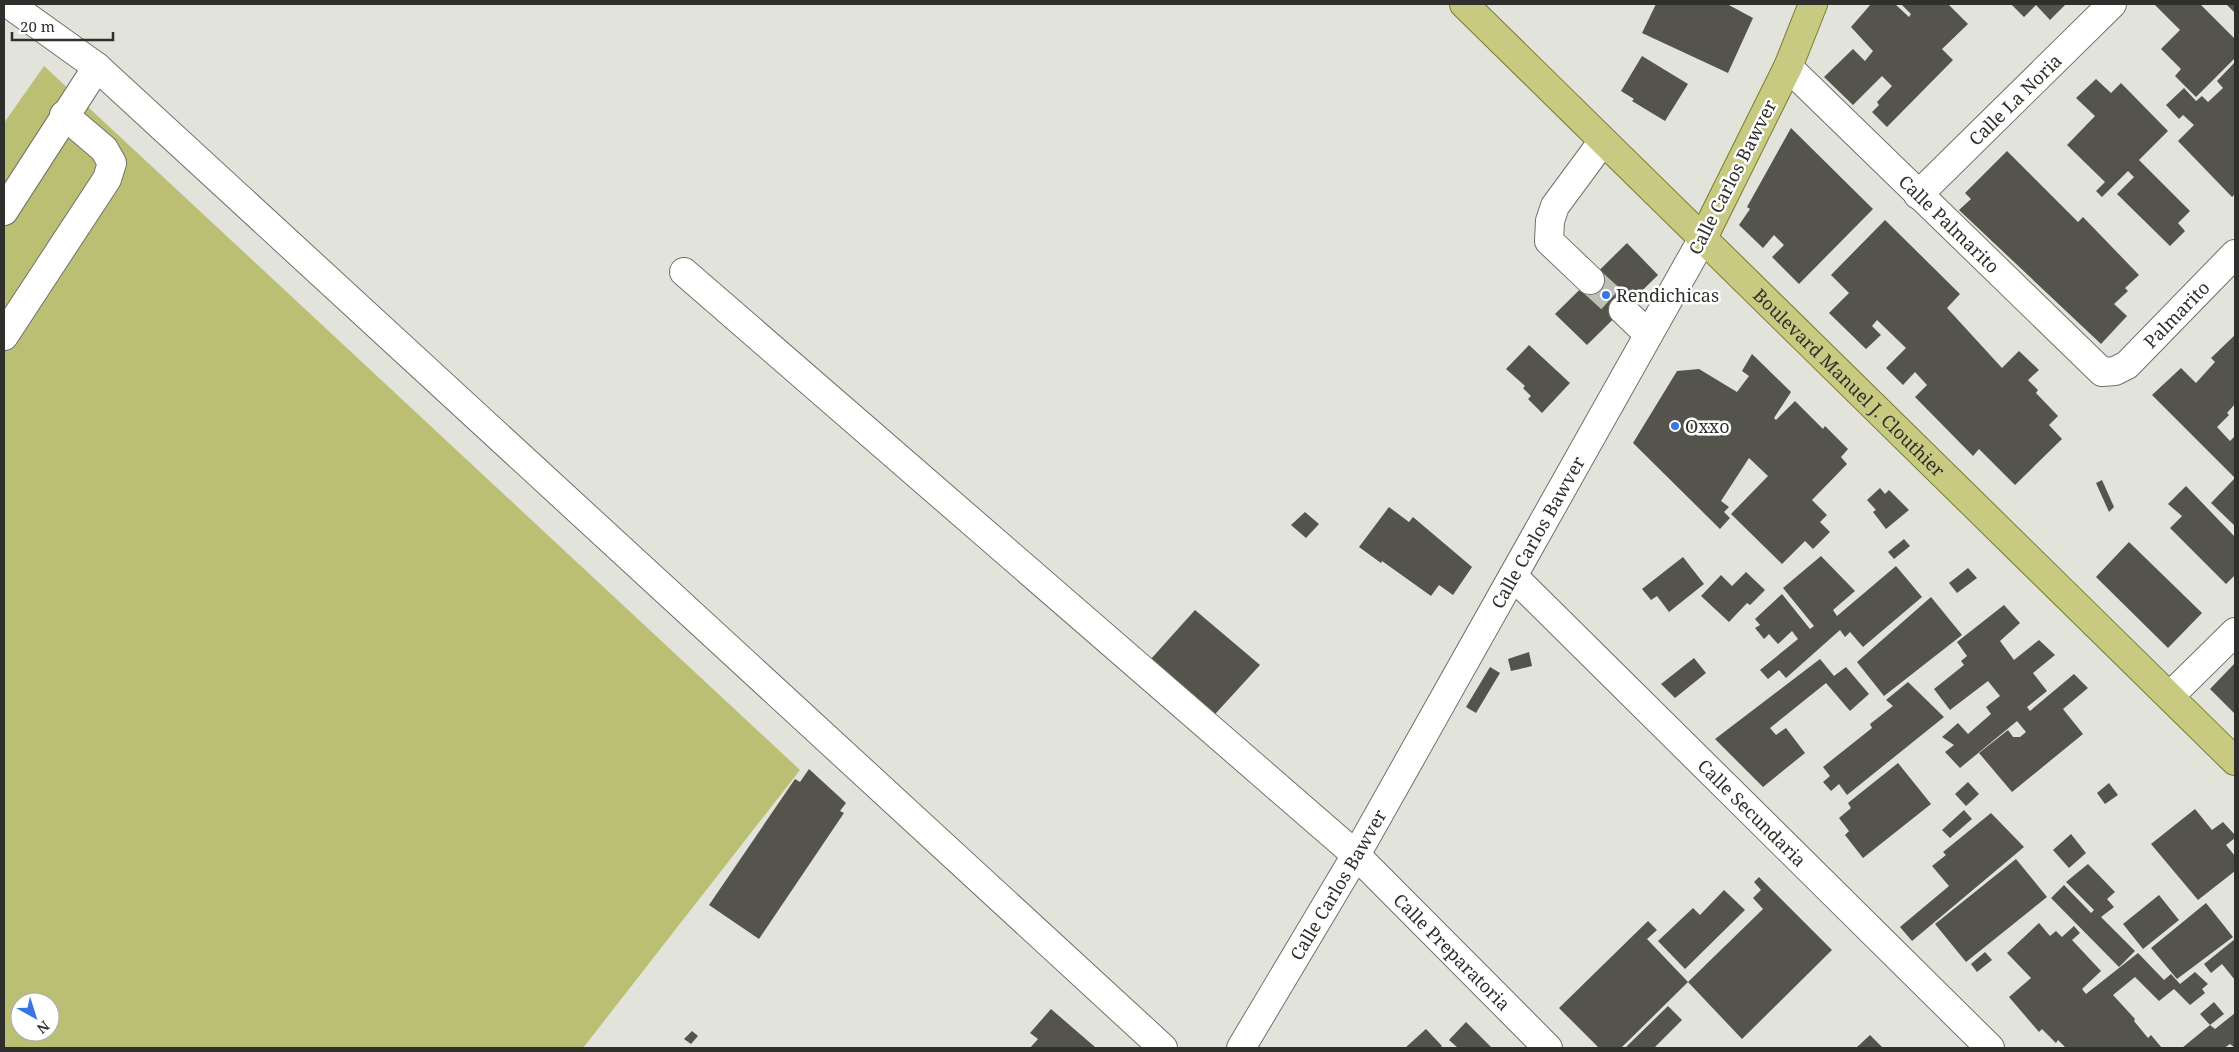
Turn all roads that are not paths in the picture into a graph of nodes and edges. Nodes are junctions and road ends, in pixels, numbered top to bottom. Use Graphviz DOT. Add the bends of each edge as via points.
graph roads {
  1 [pos="9,4"];
  2 [pos="1464,4"];
  3 [pos="1813,4"];
  4 [pos="2112,4"];
  5 [pos="97,67"];
  6 [pos="1788,67"];
  7 [pos="64,115"];
  8 [pos="1603,141"];
  9 [pos="1918,196"];
  10 [pos="4,211"];
  11 [pos="1703,238"];
  12 [pos="2235,254"];
  13 [pos="684,272"];
  14 [pos="1590,280"];
  15 [pos="1622,310"];
  16 [pos="1648,334"];
  17 [pos="4,336"];
  18 [pos="2115,371"];
  19 [pos="1514,578"];
  20 [pos="2235,632"];
  21 [pos="2170,696"];
  22 [pos="2235,760"];
  23 [pos="1356,855"];
  24 [pos="1163,1048"];
  25 [pos="1241,1048"];
  26 [pos="1548,1048"];
  27 [pos="1990,1048"];
  1 -- 5 [label="street"];
  2 -- 8 [label="main road, Boulevard Manuel J. Clouthier"];
  3 -- 6 [label="main road, Calle Carlos Bawver"];
  4 -- 9 [label="street, Calle La Noria"];
  5 -- 7 [label="street"];
  5 -- 24 [label="street"];
  6 -- 9 [label="street, Calle Palmarito"];
  6 -- 11 [label="main road, Calle Carlos Bawver"];
  7 -- 10 [label="street"];
  7 -- 17 [label="street" via="104,149 112,163 107,179"];
  8 -- 11 [label="main road, Boulevard Manuel J. Clouthier"];
  8 -- 14 [label="street" via="1555,206 1550,221 1549,241"];
  9 -- 18 [label="street, Calle Palmarito" via="2102,372"];
  11 -- 16 [label="street, Calle Carlos Bawver"];
  11 -- 21 [label="main road, Boulevard Manuel J. Clouthier"];
  12 -- 18 [label="street, Palmarito" via="2127,366"];
  13 -- 23 [label="street, Calle Preparatoria"];
  15 -- 16 [label="street"];
  16 -- 19 [label="street, Calle Carlos Bawver"];
  19 -- 23 [label="street, Calle Carlos Bawver"];
  19 -- 27 [label="street, Calle Secundaria"];
  20 -- 21 [label="street"];
  21 -- 22 [label="main road, Boulevard Manuel J. Clouthier"];
  23 -- 25 [label="street, Calle Carlos Bawver"];
  23 -- 26 [label="street, Calle Preparatoria"];
}
